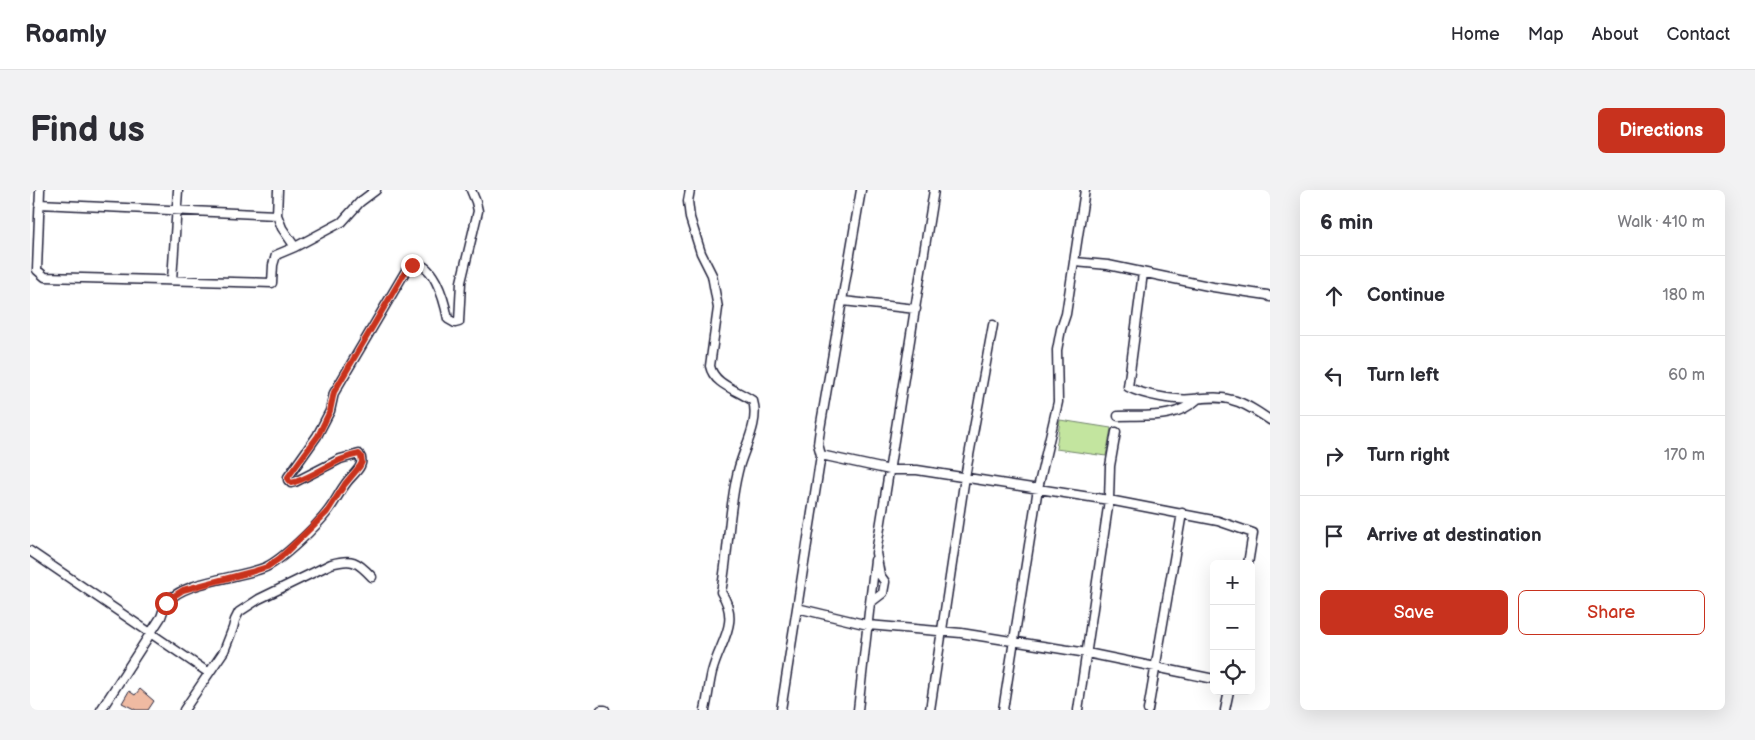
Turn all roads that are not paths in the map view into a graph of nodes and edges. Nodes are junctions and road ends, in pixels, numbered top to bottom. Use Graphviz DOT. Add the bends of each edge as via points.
graph roads {
  1 [pos="40,190"];
  2 [pos="178,190"];
  3 [pos="278,190"];
  4 [pos="376,190"];
  5 [pos="471,190"];
  6 [pos="690,190"];
  7 [pos="861,190"];
  8 [pos="934,190"];
  9 [pos="1085,190"];
  10 [pos="39,204"];
  11 [pos="177,210"];
  12 [pos="276,215"];
  13 [pos="295,247"];
  14 [pos="1075,262"];
  15 [pos="1143,273"];
  16 [pos="172,280"];
  17 [pos="1270,297"];
  18 [pos="843,301"];
  19 [pos="916,309"];
  20 [pos="993,325"];
  21 [pos="1198,398"];
  22 [pos="1118,416"];
  23 [pos="1270,420"];
  24 [pos="1116,432"];
  25 [pos="820,456"];
  26 [pos="890,470"];
  27 [pos="965,477"];
  28 [pos="1038,488"];
  29 [pos="1109,500"];
  30 [pos="1182,513"];
  31 [pos="30,551"];
  32 [pos="876,553"];
  33 [pos="1249,560"];
  34 [pos="372,576"];
  35 [pos="870,603"];
  36 [pos="797,608"];
  37 [pos="868,625"];
  38 [pos="942,631"];
  39 [pos="151,632"];
  40 [pos="1012,642"];
  41 [pos="1087,653"];
  42 [pos="1155,667"];
  43 [pos="209,673"];
  44 [pos="1210,677"];
  45 [pos="1227,695"];
  46 [pos="101,710"];
  47 [pos="184,710"];
  48 [pos="601,710"];
  49 [pos="605,710"];
  50 [pos="706,710"];
  51 [pos="781,710"];
  52 [pos="858,710"];
  53 [pos="930,710"];
  54 [pos="1002,710"];
  55 [pos="1078,710"];
  56 [pos="1148,710"];
  57 [pos="1225,710"];
  1 -- 10 [label="street"];
  2 -- 11 [label="street"];
  3 -- 12 [label="street"];
  4 -- 13 [label="street" via="342,222"];
  5 -- 39 [label="street" via="478,211 461,282 459,322 448,319 431,273 422,265 408,267 334,392 330,411 318,436 288,477 291,483 295,482 340,459 359,454 360,466 327,512 267,567 194,586 174,596 166,603"];
  6 -- 50 [label="street" via="690,218 712,275 718,308 711,372 753,401 756,409 738,470 730,515 721,592 728,602 730,624 712,671"];
  7 -- 18 [label="street"];
  8 -- 19 [label="street"];
  9 -- 14 [label="street"];
  10 -- 11 [label="street"];
  10 -- 16 [label="street" via="37,270 45,277"];
  11 -- 12 [label="street"];
  11 -- 16 [label="street"];
  12 -- 13 [label="street"];
  13 -- 16 [label="street" via="276,255 272,283"];
  14 -- 15 [label="street"];
  14 -- 28 [label="street" via="1057,350 1058,402"];
  15 -- 17 [label="street"];
  15 -- 21 [label="street" via="1128,387 1166,398"];
  18 -- 19 [label="street"];
  18 -- 25 [label="street" via="820,429"];
  19 -- 26 [label="street"];
  20 -- 27 [label="street"];
  21 -- 22 [label="street" via="1190,407 1177,413"];
  21 -- 23 [label="street" via="1232,400"];
  24 -- 29 [label="street"];
  25 -- 26 [label="street"];
  25 -- 36 [label="street"];
  26 -- 27 [label="street" via="917,470"];
  26 -- 32 [label="street"];
  27 -- 28 [label="street"];
  27 -- 38 [label="street"];
  28 -- 29 [label="street"];
  28 -- 40 [label="street"];
  29 -- 30 [label="street"];
  29 -- 41 [label="street"];
  30 -- 33 [label="street" via="1252,533"];
  30 -- 42 [label="street"];
  31 -- 39 [label="street"];
  32 -- 35 [label="street"];
  32 -- 35 [label="street" via="884,582 883,592"];
  34 -- 43 [label="street" via="356,562 342,561 259,598 239,612 224,651"];
  35 -- 37 [label="street"];
  36 -- 37 [label="street"];
  36 -- 51 [label="street"];
  37 -- 38 [label="street"];
  37 -- 52 [label="street"];
  38 -- 40 [label="street"];
  38 -- 53 [label="street"];
  39 -- 43 [label="street"];
  39 -- 46 [label="street"];
  40 -- 41 [label="street"];
  40 -- 54 [label="street"];
  41 -- 42 [label="street"];
  41 -- 55 [label="street"];
  42 -- 44 [label="street"];
  42 -- 56 [label="street"];
  43 -- 47 [label="street"];
  45 -- 57 [label="street"];
  48 -- 49 [label="street"];
}
